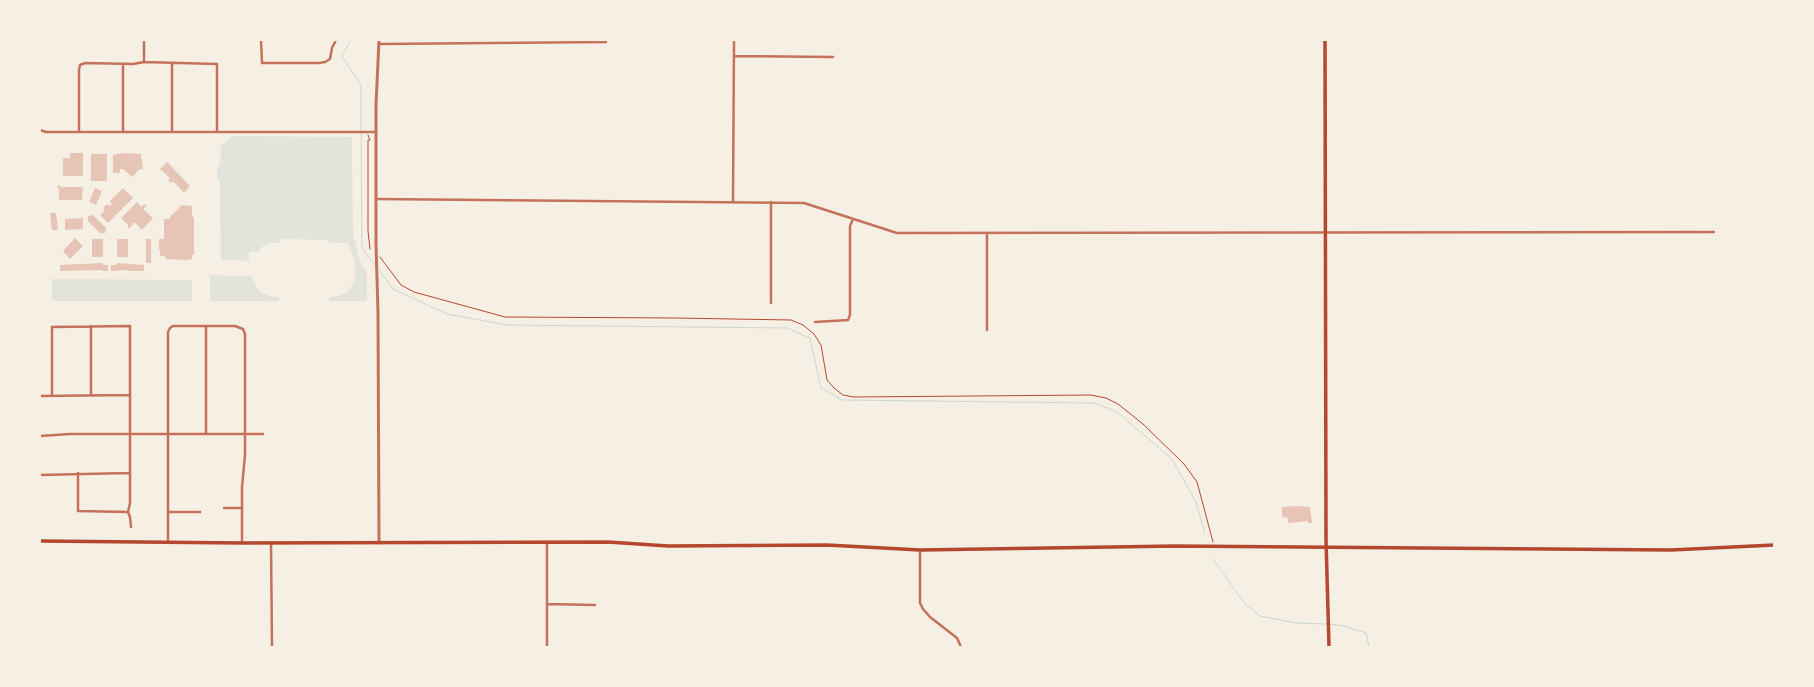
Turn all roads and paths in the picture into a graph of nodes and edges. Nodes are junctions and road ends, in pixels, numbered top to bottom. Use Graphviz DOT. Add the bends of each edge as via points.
graph roads {
  1 [pos="144,40"];
  2 [pos="261,40"];
  3 [pos="336,40"];
  4 [pos="734,40"];
  5 [pos="1325,40"];
  6 [pos="379,42"];
  7 [pos="606,42"];
  8 [pos="734,56"];
  9 [pos="832,57"];
  10 [pos="144,62"];
  11 [pos="123,64"];
  12 [pos="172,64"];
  13 [pos="40,130"];
  14 [pos="79,130"];
  15 [pos="172,130"];
  16 [pos="217,130"];
  17 [pos="123,131"];
  18 [pos="376,132"];
  19 [pos="366,133"];
  20 [pos="376,199"];
  21 [pos="733,202"];
  22 [pos="771,202"];
  23 [pos="853,219"];
  24 [pos="1325,232"];
  25 [pos="1714,232"];
  26 [pos="987,233"];
  27 [pos="370,249"];
  28 [pos="376,252"];
  29 [pos="771,303"];
  30 [pos="815,322"];
  31 [pos="91,326"];
  32 [pos="206,326"];
  33 [pos="987,330"];
  34 [pos="91,395"];
  35 [pos="129,395"];
  36 [pos="40,396"];
  37 [pos="52,396"];
  38 [pos="129,434"];
  39 [pos="168,434"];
  40 [pos="206,434"];
  41 [pos="245,434"];
  42 [pos="263,434"];
  43 [pos="40,436"];
  44 [pos="130,473"];
  45 [pos="78,474"];
  46 [pos="40,475"];
  47 [pos="224,508"];
  48 [pos="242,508"];
  49 [pos="128,512"];
  50 [pos="168,512"];
  51 [pos="200,512"];
  52 [pos="131,527"];
  53 [pos="40,540"];
  54 [pos="168,542"];
  55 [pos="547,542"];
  56 [pos="242,543"];
  57 [pos="271,543"];
  58 [pos="379,543"];
  59 [pos="1774,545"];
  60 [pos="1214,547"];
  61 [pos="1326,548"];
  62 [pos="920,550"];
  63 [pos="547,604"];
  64 [pos="595,606"];
  65 [pos="272,647"];
  66 [pos="547,647"];
  67 [pos="961,647"];
  68 [pos="1329,647"];
  1 -- 10 [label="street"];
  2 -- 3 [label="street" via="262,63 326,62 330,59"];
  4 -- 8 [label="street"];
  5 -- 24 [label="main road"];
  6 -- 7 [label="street"];
  6 -- 18 [label="street"];
  8 -- 9 [label="street"];
  8 -- 21 [label="street"];
  10 -- 11 [label="street"];
  10 -- 12 [label="street"];
  11 -- 14 [label="street" via="80,65"];
  11 -- 17 [label="street"];
  12 -- 15 [label="street"];
  12 -- 16 [label="street" via="217,64"];
  13 -- 14 [label="street"];
  14 -- 17 [label="street"];
  15 -- 16 [label="street"];
  15 -- 17 [label="street"];
  16 -- 19 [label="street"];
  18 -- 19 [label="street"];
  18 -- 20 [label="street"];
  19 -- 27 [label="path" via="370,140"];
  20 -- 21 [label="street"];
  20 -- 28 [label="street"];
  21 -- 22 [label="street"];
  22 -- 23 [label="street" via="804,203"];
  22 -- 29 [label="street"];
  23 -- 26 [label="street" via="897,234"];
  23 -- 30 [label="street" via="850,226 850,315 848,320"];
  24 -- 25 [label="street"];
  24 -- 26 [label="street"];
  24 -- 61 [label="main road"];
  26 -- 33 [label="street"];
  28 -- 58 [label="street"];
  28 -- 60 [label="path" via="401,285 414,292 505,317 791,320 804,325 814,334 821,345 827,380 843,395 1106,398 1143,424 1184,464 1197,482"];
  31 -- 34 [label="street"];
  31 -- 35 [label="street" via="130,326"];
  31 -- 37 [label="street" via="52,327"];
  32 -- 39 [label="street" via="173,326 168,332"];
  32 -- 40 [label="street"];
  32 -- 41 [label="street" via="235,326 243,329"];
  34 -- 35 [label="street"];
  34 -- 37 [label="street"];
  35 -- 38 [label="street"];
  36 -- 37 [label="street"];
  38 -- 39 [label="street"];
  38 -- 43 [label="street"];
  38 -- 44 [label="street"];
  39 -- 40 [label="street"];
  39 -- 50 [label="street"];
  40 -- 41 [label="street"];
  41 -- 42 [label="street"];
  41 -- 48 [label="street"];
  44 -- 45 [label="street"];
  44 -- 49 [label="street"];
  45 -- 46 [label="street"];
  45 -- 49 [label="street" via="78,511"];
  47 -- 48 [label="street"];
  48 -- 56 [label="street"];
  49 -- 52 [label="street"];
  50 -- 51 [label="street"];
  50 -- 54 [label="street"];
  53 -- 54 [label="main road"];
  54 -- 56 [label="main road"];
  55 -- 58 [label="main road"];
  55 -- 62 [label="main road" via="674,546 827,545"];
  55 -- 63 [label="street"];
  56 -- 57 [label="main road"];
  57 -- 58 [label="main road"];
  57 -- 65 [label="street"];
  59 -- 61 [label="main road" via="1658,550"];
  60 -- 61 [label="main road"];
  60 -- 62 [label="main road"];
  61 -- 68 [label="main road"];
  62 -- 67 [label="street" via="920,603 930,617 957,638"];
  63 -- 64 [label="street"];
  63 -- 66 [label="street"];
}
